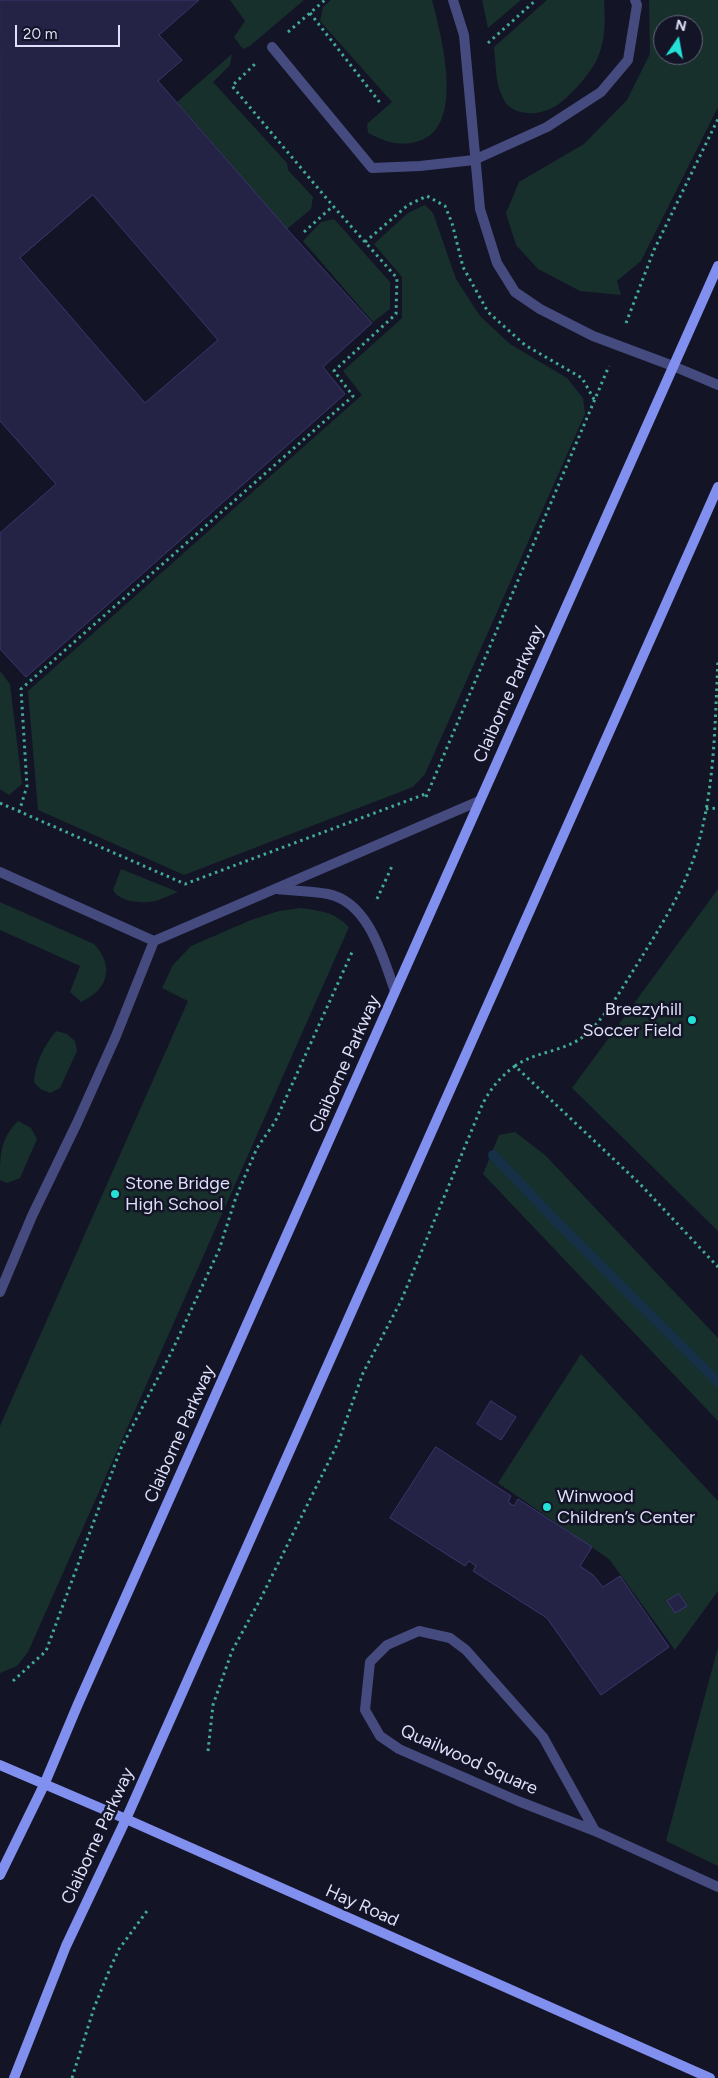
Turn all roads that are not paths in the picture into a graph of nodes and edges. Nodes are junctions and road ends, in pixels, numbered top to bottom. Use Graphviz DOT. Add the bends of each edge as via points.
graph roads {
  1 [pos="453,0"];
  2 [pos="635,0"];
  3 [pos="272,47"];
  4 [pos="474,160"];
  5 [pos="718,266"];
  6 [pos="673,366"];
  7 [pos="718,385"];
  8 [pos="718,487"];
  9 [pos="480,801"];
  10 [pos="0,872"];
  11 [pos="276,889"];
  12 [pos="154,941"];
  13 [pos="395,991"];
  14 [pos="0,1292"];
  15 [pos="0,1765"];
  16 [pos="44,1785"];
  17 [pos="126,1819"];
  18 [pos="595,1831"];
  19 [pos="0,1875"];
  20 [pos="718,1887"];
  21 [pos="14,2078"];
  22 [pos="710,2078"];
  1 -- 4 [label="street" via="464,34"];
  2 -- 4 [label="street" via="637,5 628,60 601,92 547,127"];
  3 -- 4 [label="street" via="372,168"];
  4 -- 6 [label="street" via="480,209 497,263 515,292 540,309 593,336"];
  5 -- 6 [label="main road, Claiborne Parkway"];
  6 -- 7 [label="street"];
  6 -- 9 [label="main road, Claiborne Parkway"];
  8 -- 17 [label="main road, Claiborne Parkway"];
  9 -- 11 [label="street"];
  9 -- 13 [label="main road, Claiborne Parkway"];
  10 -- 12 [label="street"];
  11 -- 12 [label="street"];
  11 -- 13 [label="street" via="330,894 354,907 376,936"];
  12 -- 14 [label="street" via="108,1053"];
  13 -- 16 [label="main road, Claiborne Parkway"];
  15 -- 16 [label="main road, Hay Road"];
  16 -- 17 [label="main road, Hay Road"];
  16 -- 19 [label="main road, Claiborne Parkway"];
  17 -- 21 [label="main road, Claiborne Parkway" via="66,1946"];
  17 -- 22 [label="main road, Hay Road"];
  18 -- 18 [label="street, Quailwood Square" via="543,1737 466,1650 450,1638 419,1631 387,1645 370,1662 365,1710 380,1736 399,1749"];
  18 -- 20 [label="street, Quailwood Square"];
}
